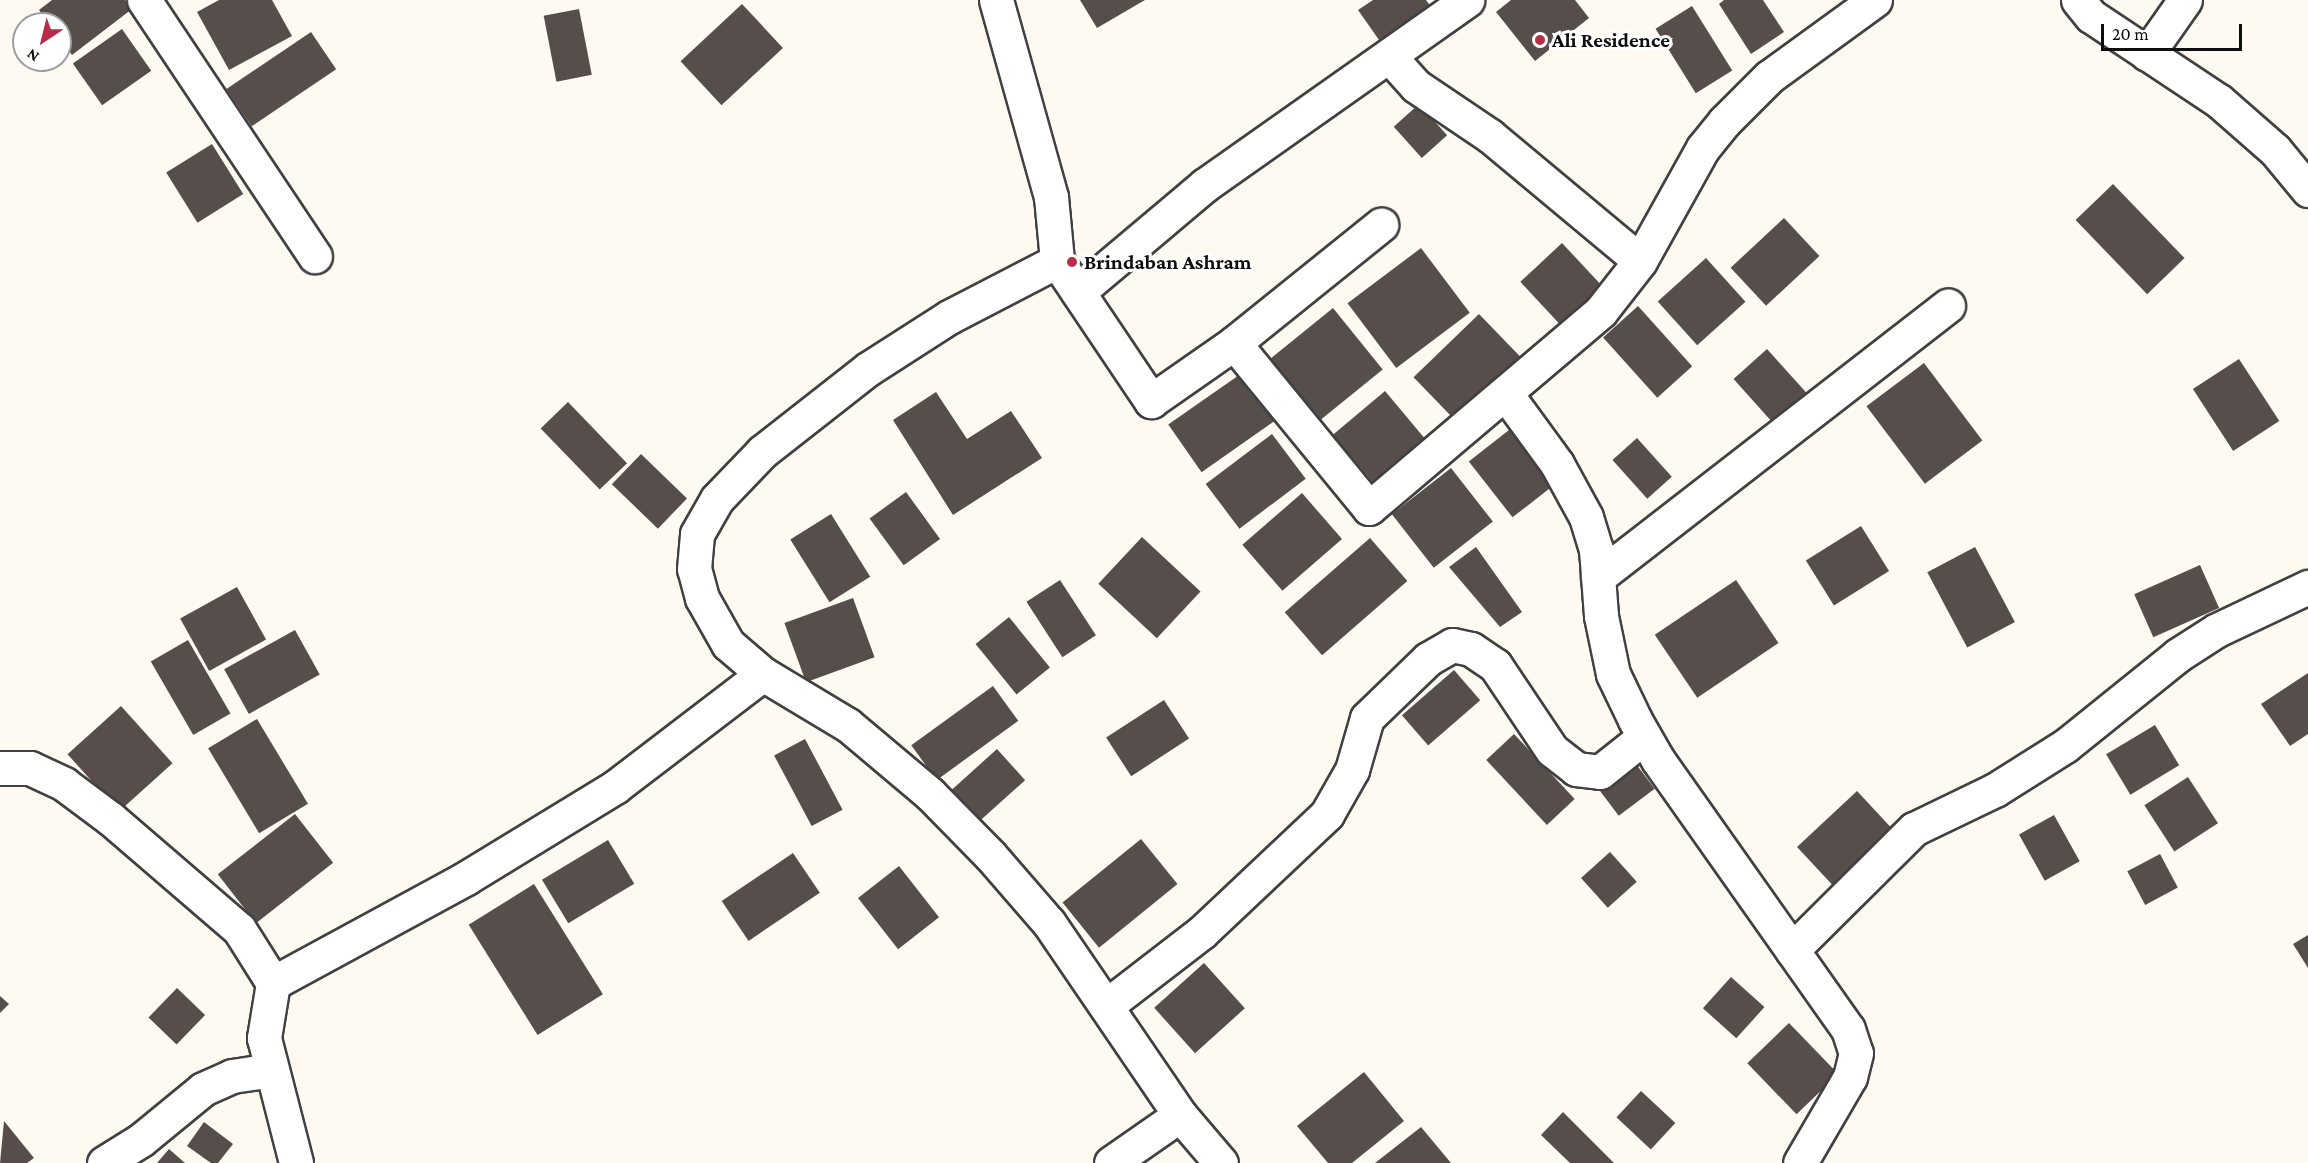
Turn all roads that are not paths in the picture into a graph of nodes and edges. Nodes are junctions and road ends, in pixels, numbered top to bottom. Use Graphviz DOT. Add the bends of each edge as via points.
graph roads {
  1 [pos="144,0"];
  2 [pos="996,0"];
  3 [pos="1467,0"];
  4 [pos="1875,0"];
  5 [pos="2078,0"];
  6 [pos="2185,0"];
  7 [pos="2147,54"];
  8 [pos="1389,56"];
  9 [pos="2308,190"];
  10 [pos="1381,225"];
  11 [pos="315,256"];
  12 [pos="1057,261"];
  13 [pos="1640,261"];
  14 [pos="1078,292"];
  15 [pos="1948,306"];
  16 [pos="1234,344"];
  17 [pos="1506,394"];
  18 [pos="1598,577"];
  19 [pos="2308,587"];
  20 [pos="763,674"];
  21 [pos="1644,737"];
  22 [pos="0,768"];
  23 [pos="1792,950"];
  24 [pos="273,983"];
  25 [pos="1106,1006"];
  26 [pos="272,1070"];
  27 [pos="1180,1115"];
  28 [pos="104,1163"];
  29 [pos="296,1163"];
  30 [pos="1111,1163"];
  31 [pos="1221,1163"];
  32 [pos="1800,1163"];
  1 -- 11 [label="street"];
  2 -- 12 [label="street" via="1051,197"];
  3 -- 8 [label="street"];
  4 -- 13 [label="street" via="1769,77 1724,122 1703,148"];
  5 -- 7 [label="street" via="2091,16"];
  6 -- 7 [label="street"];
  7 -- 9 [label="street" via="2219,101 2275,150"];
  8 -- 13 [label="street" via="1416,86 1490,136"];
  8 -- 14 [label="street" via="1205,185"];
  10 -- 16 [label="street"];
  12 -- 14 [label="street"];
  12 -- 20 [label="street" via="959,311 868,369 762,452 717,499 697,534 694,569 714,624"];
  13 -- 17 [label="street" via="1601,311"];
  14 -- 16 [label="street" via="1151,401"];
  15 -- 18 [label="street"];
  16 -- 17 [label="street" via="1369,508"];
  17 -- 18 [label="street" via="1557,464 1586,517"];
  18 -- 21 [label="street" via="1613,674"];
  19 -- 23 [label="street" via="2217,630 2178,655 2065,746 1995,790 1914,829"];
  20 -- 24 [label="street" via="615,787 465,878"];
  20 -- 25 [label="street" via="848,725 930,794 1049,923"];
  21 -- 23 [label="street"];
  21 -- 25 [label="street" via="1600,772 1576,769 1552,750 1495,665 1471,649 1452,645 1428,659 1367,718 1352,770 1327,813 1202,932"];
  22 -- 24 [label="street" via="38,772 64,784 111,819 239,929"];
  23 -- 32 [label="street" via="1848,1029 1856,1053 1850,1077"];
  24 -- 26 [label="street" via="264,1038"];
  25 -- 27 [label="street"];
  26 -- 28 [label="street" via="232,1076 203,1089 141,1140"];
  26 -- 29 [label="street"];
  27 -- 30 [label="street"];
  27 -- 31 [label="street"];
}
